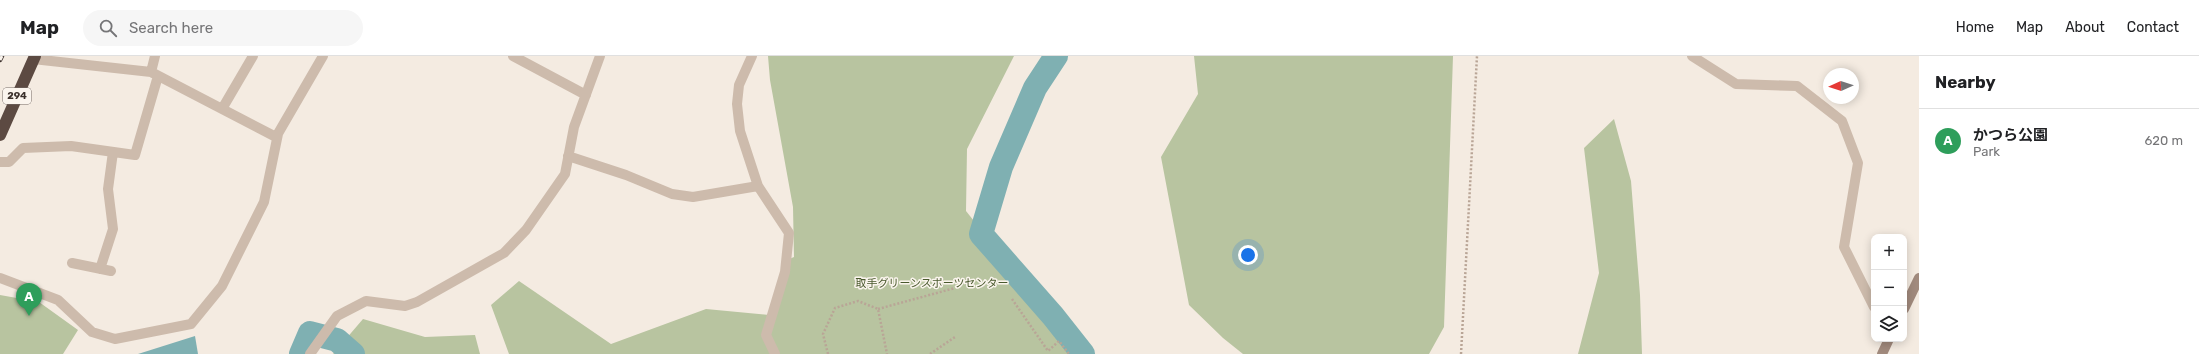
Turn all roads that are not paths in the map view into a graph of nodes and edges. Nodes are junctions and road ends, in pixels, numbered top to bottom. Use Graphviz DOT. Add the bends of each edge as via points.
graph roads {
  1 [pos="154,56"];
  2 [pos="253,56"];
  3 [pos="322,56"];
  4 [pos="513,56"];
  5 [pos="600,56"];
  6 [pos="752,56"];
  7 [pos="1692,56"];
  8 [pos="34,57"];
  9 [pos="154,74"];
  10 [pos="586,95"];
  11 [pos="222,109"];
  12 [pos="278,134"];
  13 [pos="0,136"];
  14 [pos="113,152"];
  15 [pos="568,156"];
  16 [pos="0,162"];
  17 [pos="758,186"];
  18 [pos="72,263"];
  19 [pos="100,269"];
  20 [pos="111,271"];
  21 [pos="0,278"];
  22 [pos="1919,278"];
  23 [pos="1874,306"];
  24 [pos="1905,306"];
  25 [pos="1888,342"];
  26 [pos="310,354"];
  27 [pos="775,354"];
  28 [pos="1882,354"];
  1 -- 9 [label="street"];
  2 -- 11 [label="street"];
  3 -- 12 [label="street"];
  4 -- 10 [label="street"];
  5 -- 10 [label="street"];
  6 -- 17 [label="street" via="739,85 737,104 740,132"];
  7 -- 23 [label="street" via="1736,84 1797,86 1842,121 1858,163 1844,247"];
  8 -- 9 [label="street"];
  8 -- 13 [label="highway, 294"];
  9 -- 11 [label="street"];
  9 -- 14 [label="street" via="136,155"];
  10 -- 15 [label="street" via="574,126"];
  11 -- 12 [label="street" via="276,137"];
  12 -- 21 [label="street" via="264,202 222,286 191,324 115,339 92,332 58,300"];
  14 -- 16 [label="street" via="71,146 23,148 9,162"];
  14 -- 19 [label="street" via="108,189 113,229"];
  15 -- 17 [label="street" via="626,175 672,194 693,197"];
  15 -- 26 [label="street" via="565,174 552,196 526,230 504,253 417,302 405,306 366,301 336,316"];
  17 -- 27 [label="street" via="789,233 785,272 766,335"];
  18 -- 19 [label="street"];
  19 -- 20 [label="street"];
  22 -- 24 [label="street"];
  25 -- 28 [label="street"];
}
